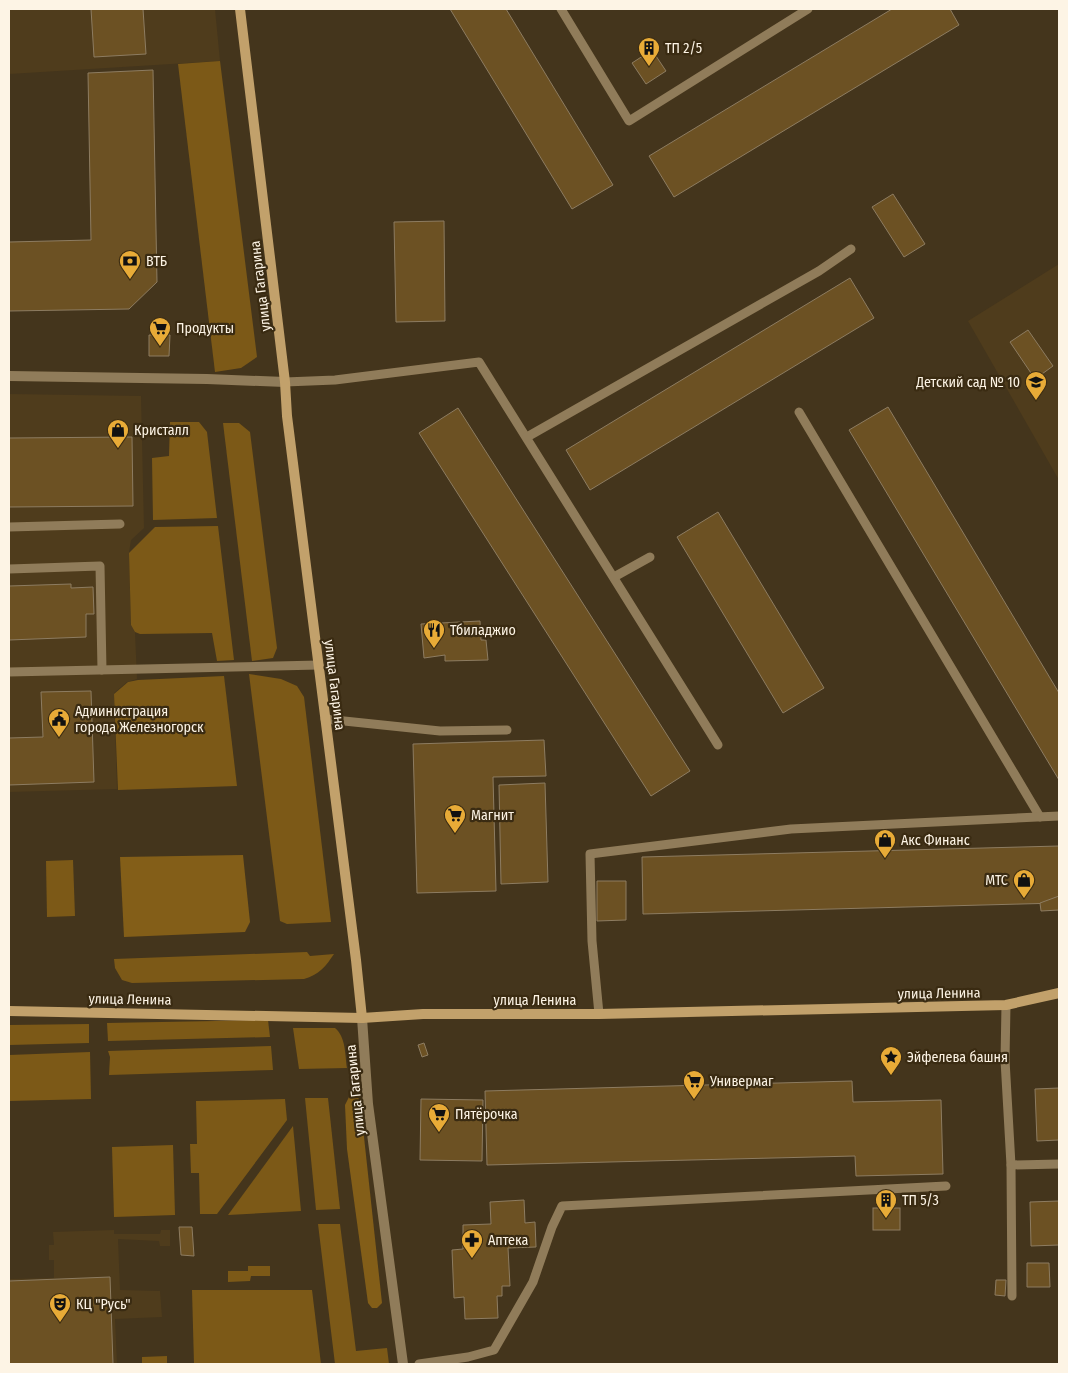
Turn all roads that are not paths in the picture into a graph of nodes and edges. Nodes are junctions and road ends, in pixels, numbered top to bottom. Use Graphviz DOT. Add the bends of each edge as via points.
graph roads {
  1 [pos="240,9"];
  2 [pos="561,9"];
  3 [pos="808,9"];
  4 [pos="851,249"];
  5 [pos="9,376"];
  6 [pos="285,382"];
  7 [pos="799,412"];
  8 [pos="527,438"];
  9 [pos="120,524"];
  10 [pos="9,528"];
  11 [pos="650,557"];
  12 [pos="9,569"];
  13 [pos="614,577"];
  14 [pos="319,665"];
  15 [pos="102,670"];
  16 [pos="9,672"];
  17 [pos="325,719"];
  18 [pos="507,730"];
  19 [pos="718,745"];
  20 [pos="1059,816"];
  21 [pos="1040,817"];
  22 [pos="1059,993"];
  23 [pos="1006,1005"];
  24 [pos="9,1011"];
  25 [pos="599,1014"];
  26 [pos="362,1018"];
  27 [pos="1059,1164"];
  28 [pos="1011,1165"];
  29 [pos="946,1186"];
  30 [pos="1012,1296"];
  31 [pos="403,1364"];
  32 [pos="419,1364"];
  1 -- 6 [label="main road, улица Гагарина"];
  2 -- 3 [label="lane" via="629,121"];
  4 -- 8 [label="lane" via="819,271"];
  5 -- 6 [label="street"];
  6 -- 8 [label="lane" via="335,380 479,362"];
  6 -- 14 [label="main road, улица Гагарина"];
  7 -- 21 [label="lane"];
  8 -- 13 [label="lane"];
  9 -- 10 [label="lane"];
  11 -- 13 [label="lane"];
  12 -- 15 [label="lane" via="100,566"];
  13 -- 19 [label="lane"];
  14 -- 15 [label="lane"];
  14 -- 17 [label="main road, улица Гагарина"];
  15 -- 16 [label="lane"];
  17 -- 18 [label="lane" via="440,731"];
  17 -- 26 [label="main road, улица Гагарина"];
  20 -- 21 [label="lane"];
  21 -- 25 [label="lane" via="791,829 590,854 592,942"];
  22 -- 23 [label="main road, улица Ленина"];
  23 -- 25 [label="main road, улица Ленина"];
  23 -- 28 [label="lane" via="1005,1060"];
  24 -- 26 [label="main road, улица Ленина"];
  25 -- 26 [label="main road, улица Ленина" via="423,1014"];
  26 -- 31 [label="street, улица Гагарина" via="368,1104"];
  27 -- 28 [label="lane"];
  28 -- 30 [label="lane"];
  29 -- 32 [label="lane" via="562,1206 533,1282 494,1350"];
}
